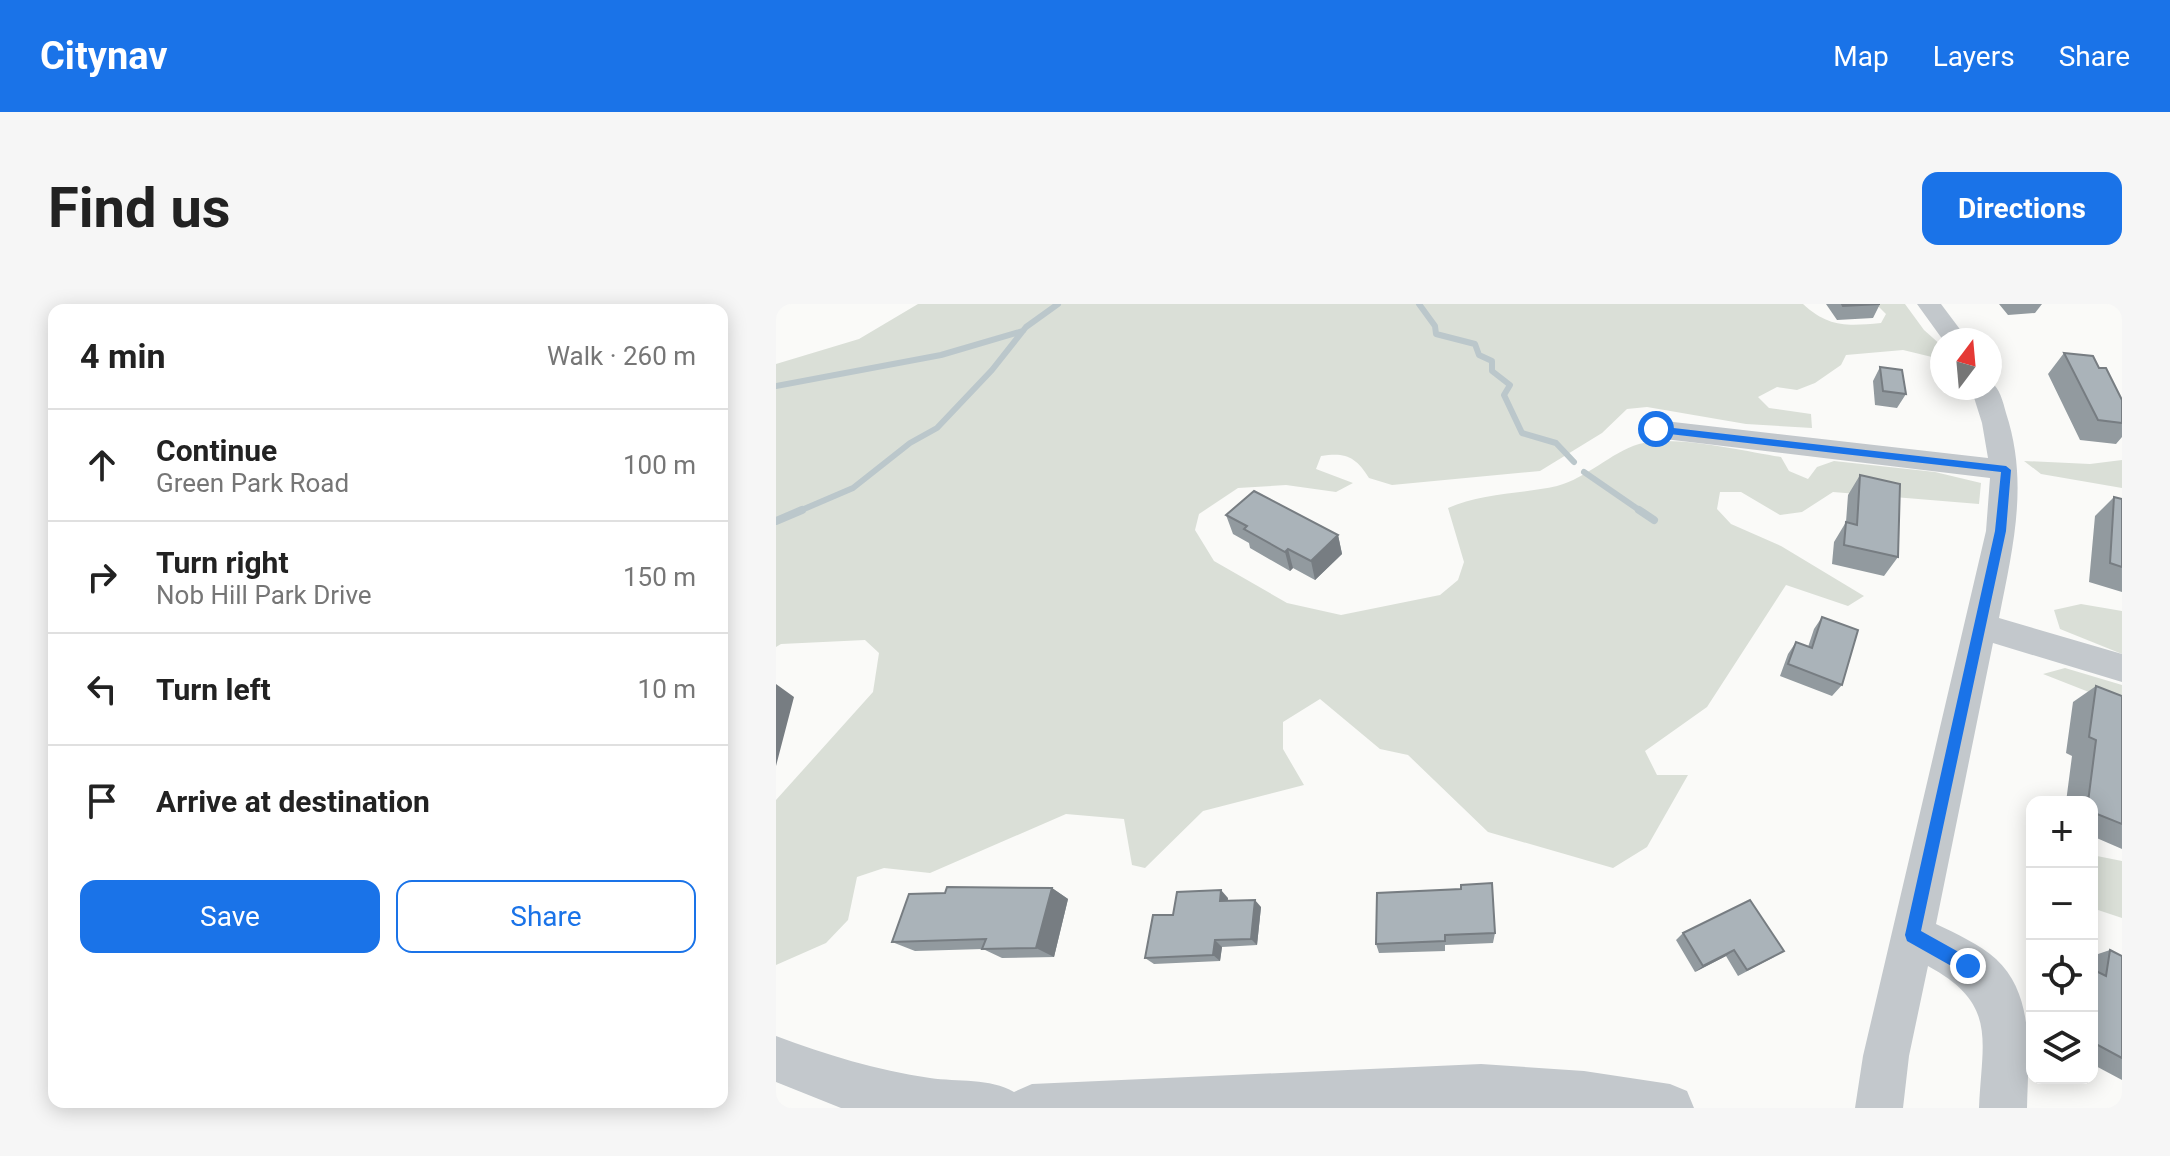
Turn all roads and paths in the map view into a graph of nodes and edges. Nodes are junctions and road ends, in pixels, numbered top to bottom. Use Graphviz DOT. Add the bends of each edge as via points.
graph roads {
  1 [pos="1929,304"];
  2 [pos="1947,328"];
  3 [pos="1988,400"];
  4 [pos="1656,429"];
  5 [pos="2006,470"];
  6 [pos="1980,626"];
  7 [pos="2122,668"];
  8 [pos="1913,935"];
  9 [pos="776,1059"];
  10 [pos="997,1108"];
  11 [pos="1032,1108"];
  12 [pos="1670,1108"];
  13 [pos="1879,1108"];
  14 [pos="2003,1108"];
  1 -- 2 [label="street"];
  3 -- 5 [label="street"];
  4 -- 5 [label="street"];
  5 -- 6 [label="street" via="2001,531"];
  6 -- 7 [label="street"];
  6 -- 8 [label="street"];
  8 -- 13 [label="street"];
  8 -- 14 [label="street" via="1987,982 2005,1035"];
  9 -- 10 [label="street" via="843,1085"];
  11 -- 12 [label="street" via="1481,1088"];
}
